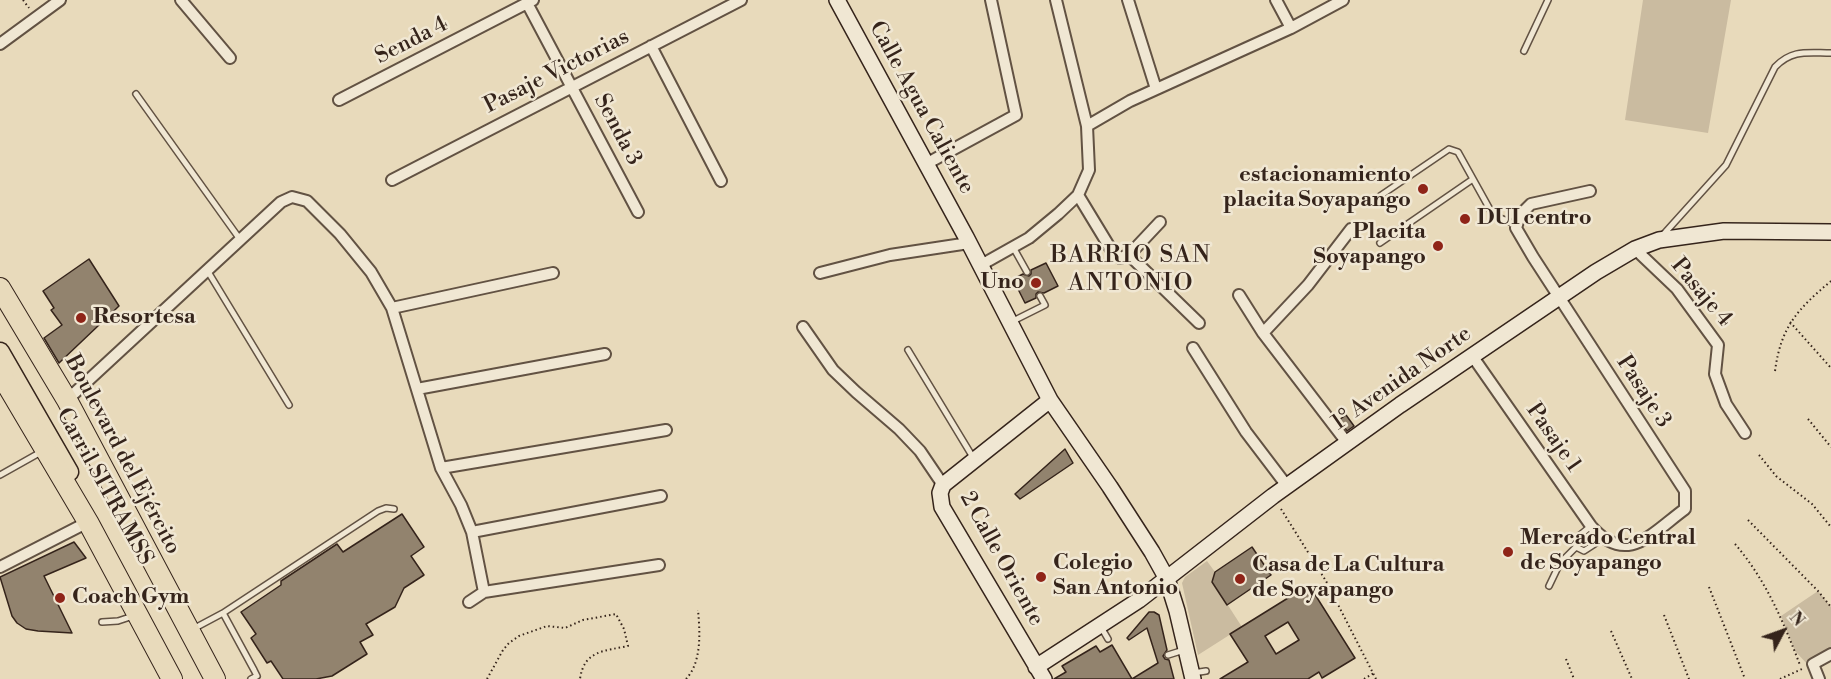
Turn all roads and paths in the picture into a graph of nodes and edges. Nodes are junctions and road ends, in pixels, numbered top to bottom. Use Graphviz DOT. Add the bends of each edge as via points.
graph roads {
  1 [pos="60,0"];
  2 [pos="181,0"];
  3 [pos="741,0"];
  4 [pos="837,0"];
  5 [pos="992,0"];
  6 [pos="1056,0"];
  7 [pos="1128,0"];
  8 [pos="1276,0"];
  9 [pos="1342,0"];
  10 [pos="1548,0"];
  11 [pos="530,2"];
  12 [pos="1291,28"];
  13 [pos="0,44"];
  14 [pos="651,46"];
  15 [pos="1524,51"];
  16 [pos="1831,53"];
  17 [pos="230,58"];
  18 [pos="572,87"];
  19 [pos="1156,89"];
  20 [pos="136,94"];
  21 [pos="339,100"];
  22 [pos="1087,126"];
  23 [pos="926,164"];
  24 [pos="1473,179"];
  25 [pos="392,180"];
  26 [pos="721,181"];
  27 [pos="1590,192"];
  28 [pos="1078,195"];
  29 [pos="1380,196"];
  30 [pos="638,212"];
  31 [pos="1160,222"];
  32 [pos="1516,225"];
  33 [pos="1351,229"];
  34 [pos="1831,232"];
  35 [pos="239,238"];
  36 [pos="967,240"];
  37 [pos="1659,240"];
  38 [pos="1380,243"];
  39 [pos="1013,247"];
  40 [pos="1635,249"];
  41 [pos="1129,255"];
  42 [pos="981,265"];
  43 [pos="207,269"];
  44 [pos="1027,272"];
  45 [pos="553,273"];
  46 [pos="820,273"];
  47 [pos="1831,281"];
  48 [pos="0,288"];
  49 [pos="1040,296"];
  50 [pos="1239,296"];
  51 [pos="1559,298"];
  52 [pos="0,304"];
  53 [pos="392,308"];
  54 [pos="1010,322"];
  55 [pos="1790,322"];
  56 [pos="1199,323"];
  57 [pos="803,327"];
  58 [pos="1263,333"];
  59 [pos="1193,348"];
  60 [pos="908,350"];
  61 [pos="0,352"];
  62 [pos="605,354"];
  63 [pos="1473,357"];
  64 [pos="1831,368"];
  65 [pos="1775,371"];
  66 [pos="0,374"];
  67 [pos="417,389"];
  68 [pos="67,400"];
  69 [pos="1050,400"];
  70 [pos="289,405"];
  71 [pos="1808,419"];
  72 [pos="666,430"];
  73 [pos="1745,433"];
  74 [pos="1347,444"];
  75 [pos="1831,447"];
  76 [pos="45,450"];
  77 [pos="1759,455"];
  78 [pos="975,460"];
  79 [pos="441,468"];
  80 [pos="0,475"];
  81 [pos="943,484"];
  82 [pos="1287,486"];
  83 [pos="661,496"];
  84 [pos="1273,496"];
  85 [pos="394,509"];
  86 [pos="1748,520"];
  87 [pos="88,522"];
  88 [pos="1591,526"];
  89 [pos="1831,527"];
  90 [pos="472,532"];
  91 [pos="1568,536"];
  92 [pos="1604,538"];
  93 [pos="1575,539"];
  94 [pos="1735,544"];
  95 [pos="1576,548"];
  96 [pos="659,565"];
  97 [pos="0,567"];
  98 [pos="1167,579"];
  99 [pos="1549,586"];
  100 [pos="1709,587"];
  101 [pos="484,592"];
  102 [pos="469,602"];
  103 [pos="1831,607"];
  104 [pos="698,610"];
  105 [pos="223,613"];
  106 [pos="137,614"];
  107 [pos="1664,615"];
  108 [pos="102,622"];
  109 [pos="1099,625"];
  110 [pos="189,631"];
  111 [pos="1611,631"];
  112 [pos="1108,639"];
  113 [pos="1186,650"];
  114 [pos="1831,654"];
  115 [pos="1168,655"];
  116 [pos="1566,659"];
  117 [pos="1813,664"];
  118 [pos="1802,669"];
  119 [pos="1040,673"];
  120 [pos="1374,673"];
  121 [pos="1197,674"];
  122 [pos="172,679"];
  123 [pos="181,679"];
  124 [pos="206,679"];
  125 [pos="215,679"];
  126 [pos="251,679"];
  127 [pos="487,679"];
  128 [pos="580,679"];
  129 [pos="686,679"];
  130 [pos="1364,679"];
  131 [pos="1376,679"];
  132 [pos="1574,679"];
  133 [pos="1632,679"];
  134 [pos="1689,679"];
  135 [pos="1745,679"];
  136 [pos="1780,679"];
  137 [pos="1819,679"];
  1 -- 13 [label="street"];
  2 -- 17 [label="street"];
  3 -- 14 [label="street, Pasaje Victorias"];
  4 -- 23 [label="main road, Calle Agua Caliente"];
  5 -- 23 [label="street" via="1016,115"];
  6 -- 22 [label="street"];
  7 -- 19 [label="street"];
  8 -- 12 [label="street"];
  9 -- 12 [label="street"];
  10 -- 15 [label="lane"];
  11 -- 18 [label="street, Senda 3"];
  11 -- 21 [label="street, Senda 4"];
  12 -- 19 [label="street"];
  14 -- 18 [label="street, Pasaje Victorias"];
  14 -- 26 [label="street"];
  16 -- 37 [label="lane" via="1794,54 1775,67 1726,165"];
  18 -- 25 [label="street, Pasaje Victorias"];
  18 -- 30 [label="street, Senda 3"];
  19 -- 22 [label="street"];
  20 -- 35 [label="lane"];
  22 -- 28 [label="street" via="1089,170"];
  23 -- 36 [label="main road, Calle Agua Caliente"];
  24 -- 29 [label="lane" via="1458,152 1449,149"];
  24 -- 32 [label="lane" via="1493,215"];
  24 -- 38 [label="lane"];
  27 -- 32 [label="street" via="1531,204"];
  28 -- 39 [label="street"];
  28 -- 41 [label="street" via="1112,251 1120,258"];
  31 -- 41 [label="street"];
  32 -- 51 [label="street, Pasaje 3"];
  33 -- 58 [label="street" via="1308,285"];
  34 -- 37 [label="main road, 1° Avenida Norte" via="1724,231"];
  35 -- 43 [label="street"];
  35 -- 53 [label="street" via="281,202 292,197 307,201 371,272"];
  36 -- 42 [label="main road, Calle Agua Caliente"];
  36 -- 46 [label="street"];
  37 -- 40 [label="main road, 1° Avenida Norte"];
  39 -- 42 [label="street"];
  39 -- 44 [label="lane"];
  40 -- 51 [label="main road, 1° Avenida Norte"];
  40 -- 73 [label="street, Pasaje 4" via="1677,289 1718,345 1715,374 1726,404"];
  41 -- 56 [label="street"];
  42 -- 54 [label="main road, Calle Agua Caliente"];
  43 -- 68 [label="street"];
  43 -- 70 [label="lane"];
  45 -- 53 [label="street"];
  47 -- 55 [label="path"];
  48 -- 68 [label="highway, Boulevard del Ejército"];
  49 -- 54 [label="lane" via="1045,305"];
  50 -- 58 [label="street"];
  51 -- 63 [label="main road, 1° Avenida Norte"];
  51 -- 92 [label="street, Pasaje 3" via="1685,491 1685,509 1640,542 1619,545"];
  52 -- 124 [label="main road, Carril SITRAMSS" via="107,489"];
  53 -- 67 [label="street"];
  54 -- 69 [label="main road, Calle Agua Caliente"];
  55 -- 64 [label="path"];
  55 -- 65 [label="path"];
  57 -- 81 [label="street" via="833,370 899,429"];
  58 -- 74 [label="street"];
  59 -- 82 [label="street" via="1246,432"];
  60 -- 78 [label="lane"];
  61 -- 123 [label="main road, Carril SITRAMSS"];
  62 -- 67 [label="street"];
  63 -- 74 [label="main road, 1° Avenida Norte"];
  63 -- 88 [label="street, Pasaje 1"];
  66 -- 76 [label="highway"];
  67 -- 79 [label="street"];
  68 -- 110 [label="highway, Boulevard del Ejército"];
  69 -- 78 [label="main road, 2 Calle Oriente"];
  69 -- 98 [label="main road, Calle Agua Caliente"];
  71 -- 75 [label="path"];
  72 -- 79 [label="street"];
  74 -- 82 [label="main road, 1° Avenida Norte"];
  76 -- 80 [label="lane"];
  76 -- 87 [label="highway"];
  77 -- 89 [label="path"];
  78 -- 81 [label="main road, 2 Calle Oriente"];
  79 -- 90 [label="street"];
  81 -- 119 [label="main road, 2 Calle Oriente" via="942,507"];
  82 -- 84 [label="main road, 1° Avenida Norte"];
  83 -- 90 [label="street"];
  84 -- 98 [label="main road, 1° Avenida Norte"];
  84 -- 120 [label="path" via="1326,581"];
  85 -- 105 [label="lane" via="378,511"];
  86 -- 103 [label="path"];
  87 -- 97 [label="street"];
  87 -- 106 [label="highway"];
  88 -- 92 [label="street, Pasaje 1"];
  88 -- 93 [label="lane"];
  90 -- 101 [label="street"];
  91 -- 93 [label="lane"];
  92 -- 95 [label="lane" via="1584,551"];
  93 -- 95 [label="lane"];
  94 -- 118 [label="path" via="1770,594"];
  95 -- 99 [label="lane" via="1560,563"];
  96 -- 101 [label="street"];
  98 -- 109 [label="main road, 1° Avenida Norte"];
  98 -- 113 [label="main road, Calle Agua Caliente"];
  100 -- 135 [label="path"];
  101 -- 102 [label="street"];
  104 -- 129 [label="path" via="698,656"];
  105 -- 110 [label="lane"];
  105 -- 126 [label="lane" via="257,676"];
  106 -- 108 [label="lane"];
  106 -- 122 [label="highway"];
  107 -- 134 [label="path"];
  109 -- 112 [label="lane"];
  109 -- 119 [label="main road, 1° Avenida Norte"];
  110 -- 125 [label="highway, Boulevard del Ejército"];
  111 -- 133 [label="path"];
  113 -- 115 [label="lane"];
  113 -- 121 [label="main road, Calle Agua Caliente"];
  114 -- 117 [label="street"];
  116 -- 132 [label="path"];
  117 -- 118 [label="path"];
  117 -- 137 [label="street"];
  118 -- 136 [label="path"];
  120 -- 130 [label="path"];
  120 -- 131 [label="path"];
  127 -- 128 [label="path" via="503,650 519,636 547,626 565,628 616,614 628,646 596,653 586,660"];
}
